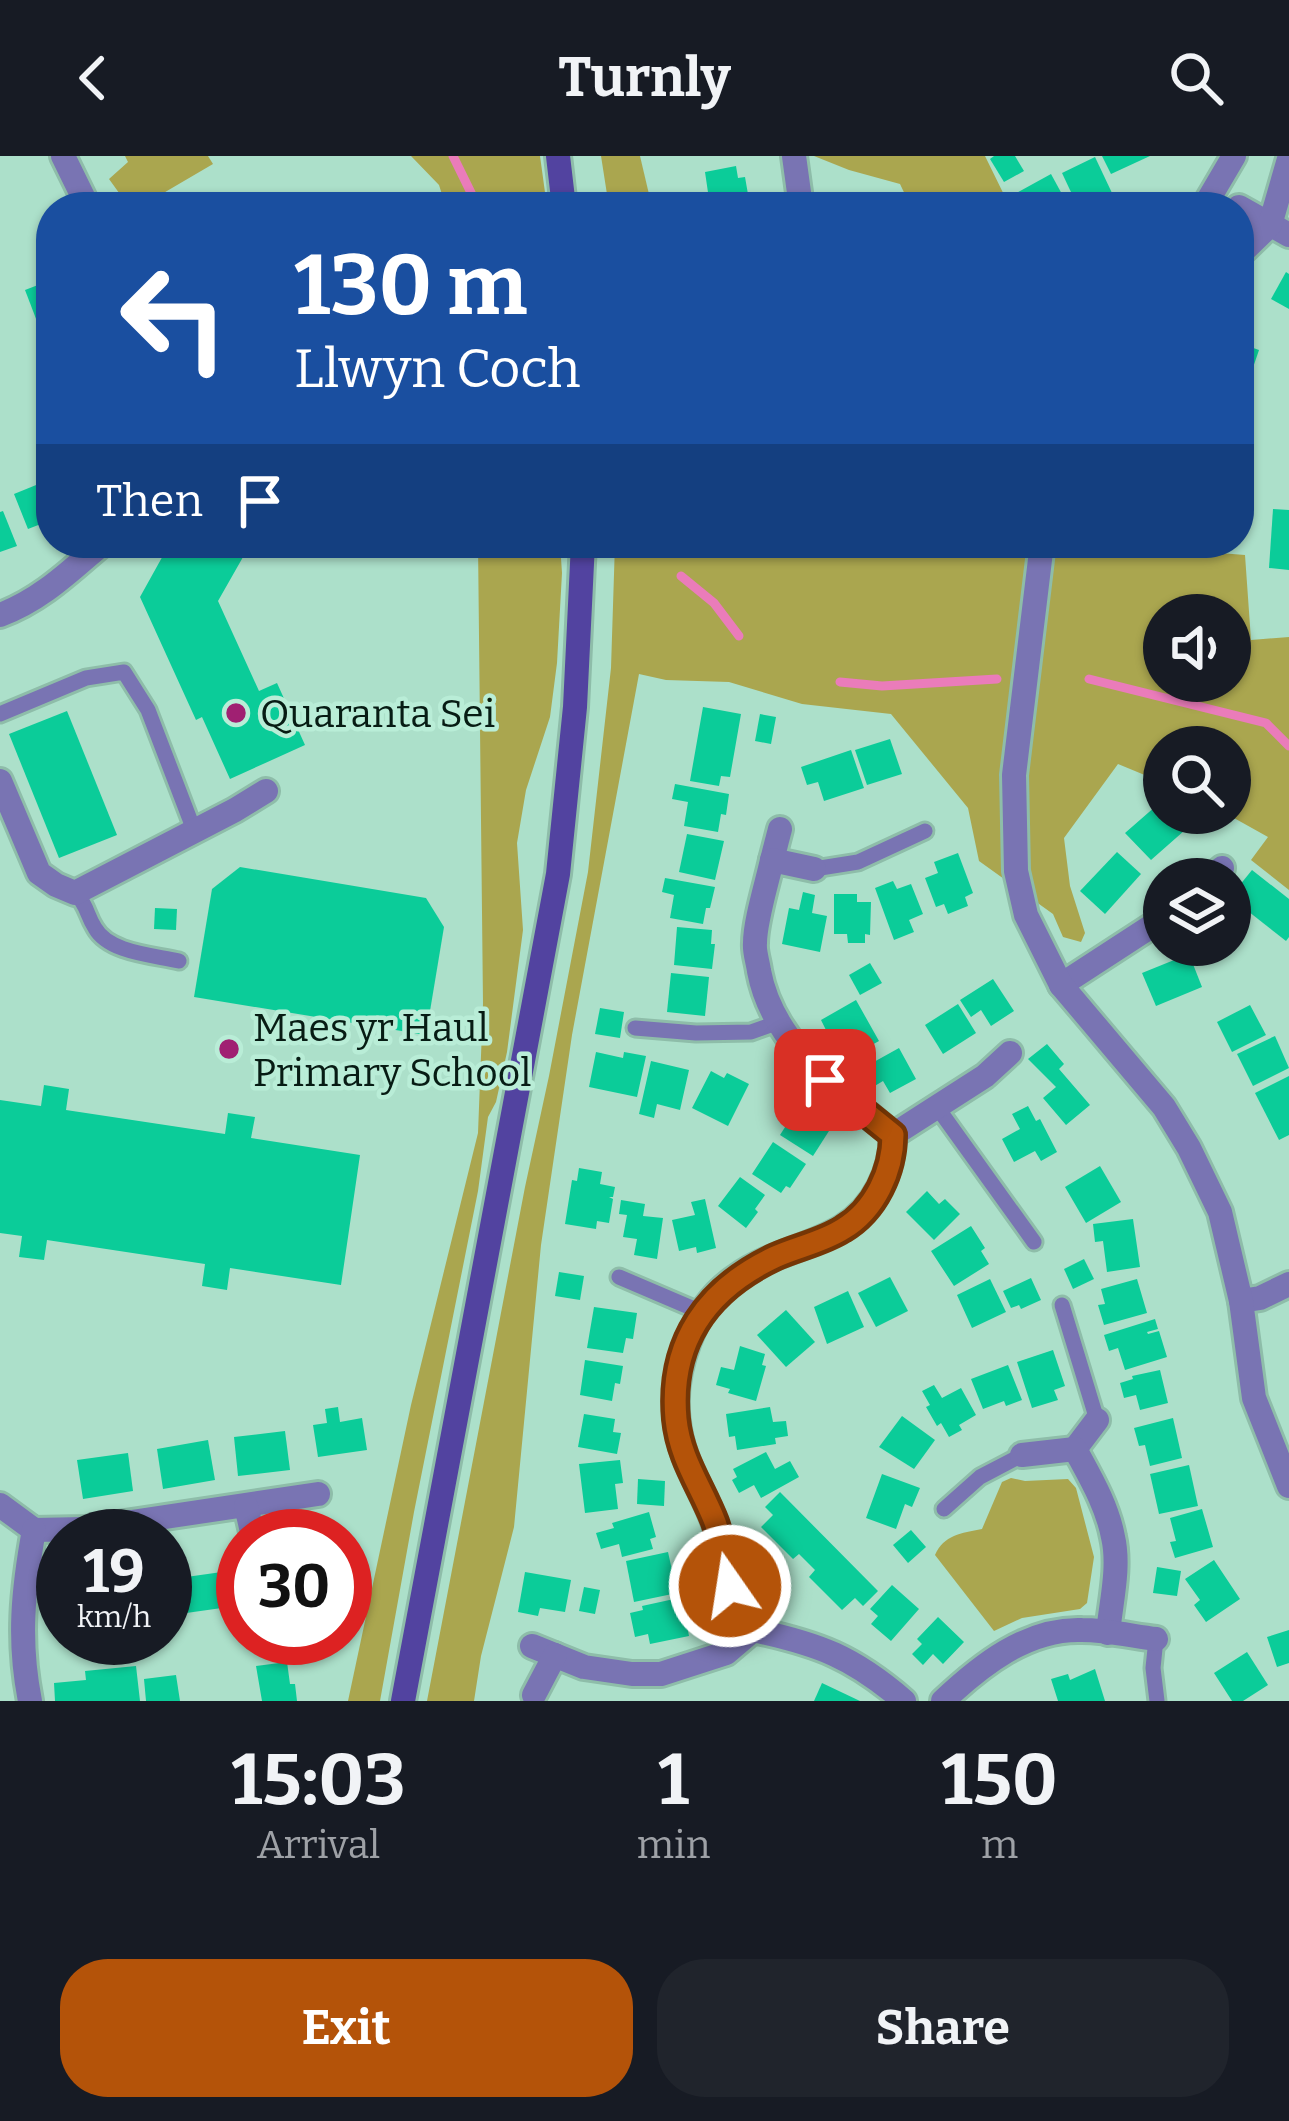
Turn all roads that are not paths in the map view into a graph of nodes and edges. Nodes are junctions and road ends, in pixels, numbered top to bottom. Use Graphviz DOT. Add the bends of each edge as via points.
graph roads {
  1 [pos="62,156"];
  2 [pos="558,156"];
  3 [pos="794,156"];
  4 [pos="1234,156"];
  5 [pos="1289,158"];
  6 [pos="80,192"];
  7 [pos="562,192"];
  8 [pos="799,192"];
  9 [pos="1214,192"];
  10 [pos="1280,230"];
  11 [pos="1254,246"];
  12 [pos="86,558"];
  13 [pos="582,558"];
  14 [pos="1040,558"];
  15 [pos="0,615"];
  16 [pos="0,714"];
  17 [pos="0,782"];
  18 [pos="266,791"];
  19 [pos="194,830"];
  20 [pos="780,830"];
  21 [pos="925,831"];
  22 [pos="772,860"];
  23 [pos="814,869"];
  24 [pos="75,893"];
  25 [pos="1143,932"];
  26 [pos="179,961"];
  27 [pos="1061,986"];
  28 [pos="779,1022"];
  29 [pos="635,1028"];
  30 [pos="1010,1053"];
  31 [pos="937,1106"];
  32 [pos="893,1135"];
  33 [pos="1034,1242"];
  34 [pos="619,1277"];
  35 [pos="1288,1288"];
  36 [pos="1240,1301"];
  37 [pos="1062,1305"];
  38 [pos="701,1312"];
  39 [pos="1097,1420"];
  40 [pos="1075,1449"];
  41 [pos="1022,1455"];
  42 [pos="1289,1486"];
  43 [pos="318,1494"];
  44 [pos="0,1505"];
  45 [pos="246,1506"];
  46 [pos="944,1508"];
  47 [pos="247,1509"];
  48 [pos="34,1530"];
  49 [pos="753,1630"];
  50 [pos="1108,1633"];
  51 [pos="1156,1639"];
  52 [pos="533,1698"];
  53 [pos="30,1701"];
  54 [pos="403,1701"];
  55 [pos="904,1701"];
  56 [pos="943,1701"];
  57 [pos="1157,1701"];
  1 -- 6 [label="street"];
  2 -- 7 [label="main road"];
  3 -- 8 [label="street"];
  4 -- 9 [label="street"];
  5 -- 10 [label="street"];
  10 -- 11 [label="street"];
  12 -- 15 [label="street" via="24,607"];
  13 -- 54 [label="main road" via="558,874"];
  14 -- 27 [label="street" via="1015,775 1016,871 1026,915"];
  16 -- 19 [label="lane" via="86,678 124,673 148,710"];
  17 -- 24 [label="street" via="39,873"];
  18 -- 19 [label="street"];
  19 -- 24 [label="street"];
  20 -- 22 [label="street"];
  21 -- 23 [label="lane" via="858,862"];
  22 -- 23 [label="street"];
  22 -- 28 [label="street" via="754,943"];
  24 -- 26 [label="lane" via="96,931 116,946"];
  25 -- 27 [label="street"];
  27 -- 36 [label="street" via="1189,1148 1220,1212"];
  28 -- 29 [label="lane" via="751,1032"];
  28 -- 32 [label="street" via="825,1080"];
  30 -- 31 [label="street"];
  31 -- 32 [label="street"];
  31 -- 33 [label="lane"];
  32 -- 38 [label="street" via="886,1175 867,1210 738,1276"];
  34 -- 38 [label="lane"];
  35 -- 36 [label="street"];
  36 -- 42 [label="street" via="1254,1398"];
  37 -- 39 [label="lane"];
  38 -- 49 [label="street" via="680,1365 676,1420 716,1524 740,1621"];
  39 -- 40 [label="street"];
  40 -- 41 [label="street"];
  40 -- 50 [label="street" via="1114,1539"];
  41 -- 46 [label="lane"];
  43 -- 45 [label="street"];
  44 -- 48 [label="street"];
  45 -- 47 [label="street"];
  45 -- 48 [label="street"];
  48 -- 53 [label="street" via="22,1641"];
  49 -- 52 [label="street" via="726,1653 661,1674 584,1666 543,1650"];
  49 -- 55 [label="street" via="827,1649"];
  50 -- 51 [label="street"];
  50 -- 56 [label="street" via="1032,1638"];
  51 -- 57 [label="lane"];
}
